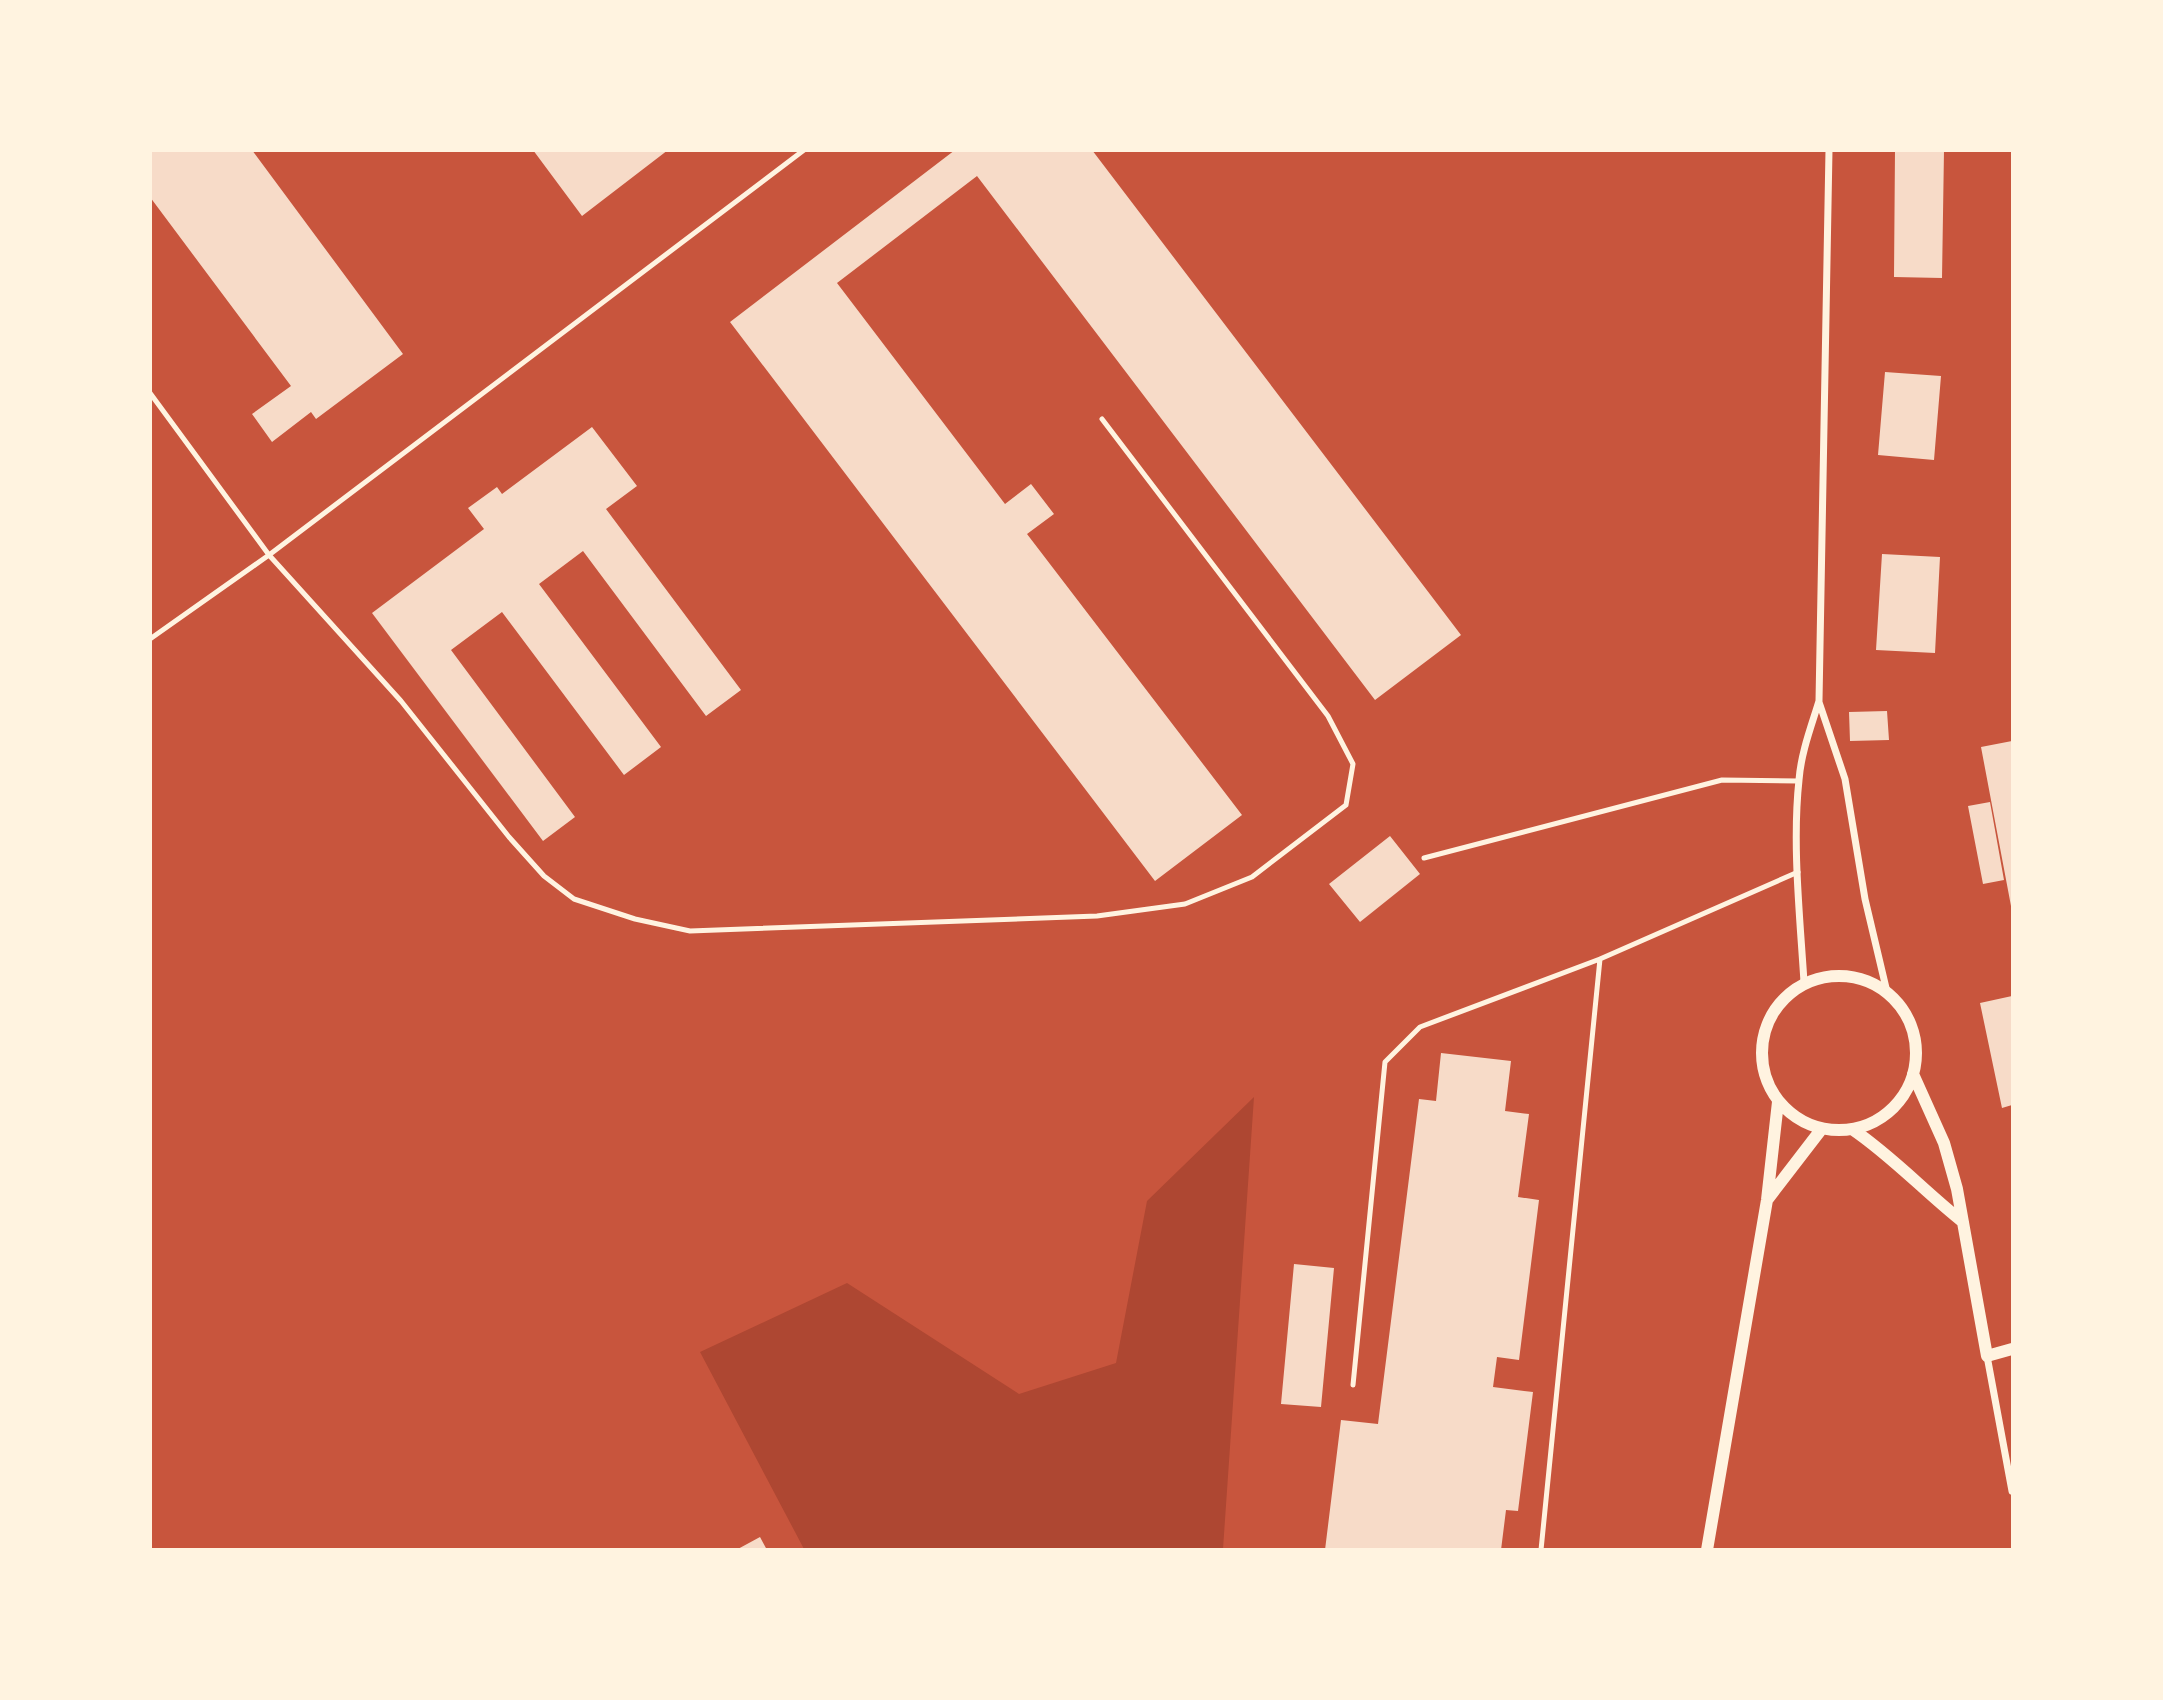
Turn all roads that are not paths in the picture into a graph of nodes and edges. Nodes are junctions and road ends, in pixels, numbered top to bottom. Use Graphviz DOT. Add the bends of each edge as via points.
graph roads {
  1 [pos="804,150"];
  2 [pos="1829,150"];
  3 [pos="150,393"];
  4 [pos="1102,419"];
  5 [pos="269,555"];
  6 [pos="150,639"];
  7 [pos="1819,701"];
  8 [pos="1798,781"];
  9 [pos="1424,858"];
  10 [pos="1798,872"];
  11 [pos="1600,959"];
  12 [pos="1804,982"];
  13 [pos="1887,992"];
  14 [pos="1913,1074"];
  15 [pos="1778,1102"];
  16 [pos="1852,1129"];
  17 [pos="1820,1131"];
  18 [pos="1767,1200"];
  19 [pos="1963,1222"];
  20 [pos="2012,1349"];
  21 [pos="1987,1356"];
  22 [pos="1353,1385"];
  23 [pos="2012,1491"];
  24 [pos="1541,1549"];
  25 [pos="1707,1549"];
  1 -- 5 [label="lane"];
  2 -- 7 [label="street"];
  3 -- 5 [label="lane"];
  4 -- 5 [label="lane" via="1328,716 1353,764 1346,805 1252,877 1185,904 1097,916 690,931 574,899 544,876 509,837 401,701"];
  5 -- 6 [label="lane"];
  7 -- 8 [label="street"];
  7 -- 13 [label="street" via="1845,779 1865,899"];
  8 -- 9 [label="lane" via="1722,780"];
  8 -- 10 [label="street"];
  10 -- 11 [label="lane"];
  10 -- 12 [label="street"];
  11 -- 22 [label="lane" via="1420,1027 1385,1062"];
  11 -- 24 [label="lane"];
  12 -- 13 [label="street" via="1836,975"];
  12 -- 15 [label="street" via="1785,997 1770,1020 1763,1045 1763,1069"];
  13 -- 14 [label="street" via="1903,1008 1914,1031 1919,1056"];
  14 -- 16 [label="street" via="1896,1102 1877,1119"];
  14 -- 19 [label="street" via="1944,1143"];
  15 -- 17 [label="street" via="1803,1124"];
  15 -- 18 [label="street"];
  16 -- 17 [label="street"];
  16 -- 19 [label="street"];
  17 -- 18 [label="street"];
  18 -- 25 [label="street"];
  19 -- 21 [label="street"];
  20 -- 21 [label="street"];
  21 -- 23 [label="street"];
}
